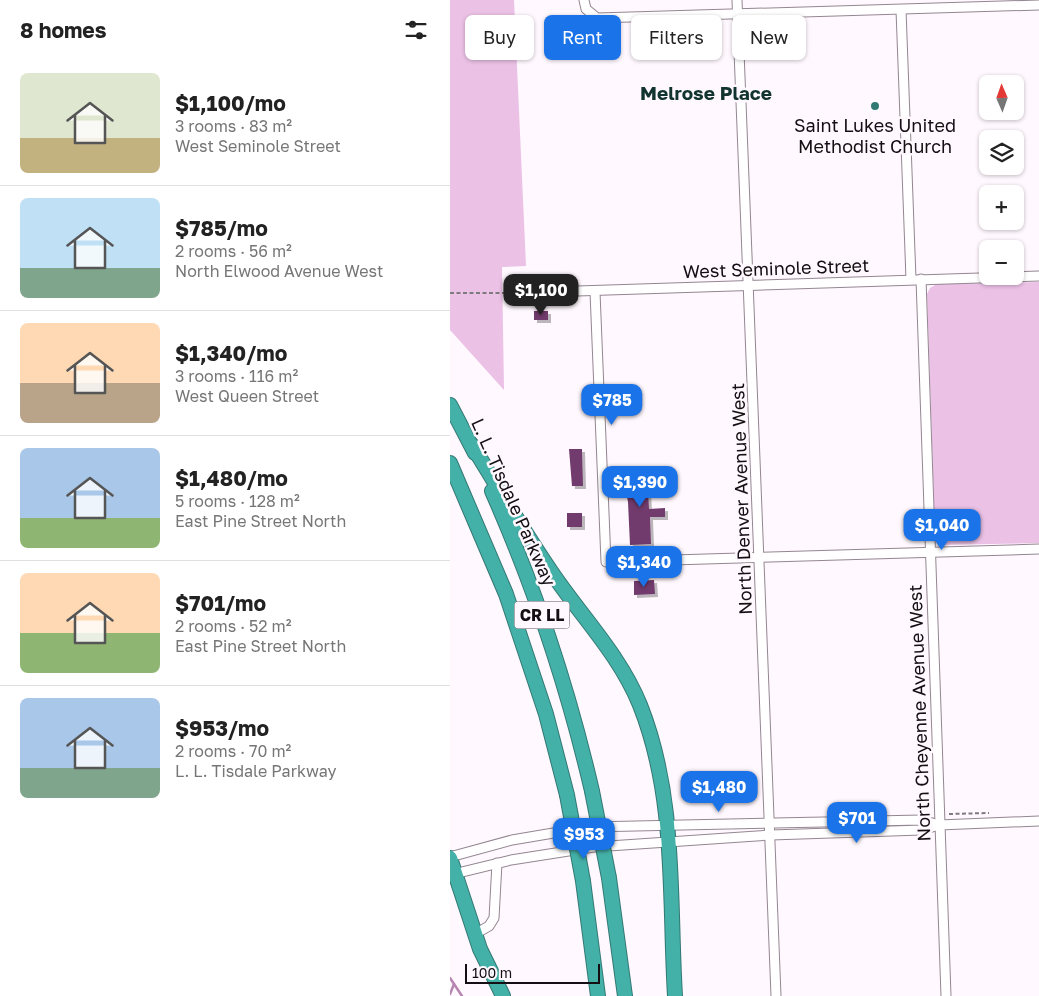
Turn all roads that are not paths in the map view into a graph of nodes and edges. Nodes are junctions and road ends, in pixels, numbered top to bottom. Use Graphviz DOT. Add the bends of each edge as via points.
graph roads {
  1 [pos="584,0"];
  2 [pos="737,0"];
  3 [pos="912,5"];
  4 [pos="1039,5"];
  5 [pos="901,10"];
  6 [pos="732,15"];
  7 [pos="738,15"];
  8 [pos="740,60"];
  9 [pos="1039,276"];
  10 [pos="911,279"];
  11 [pos="921,279"];
  12 [pos="749,285"];
  13 [pos="595,292"];
  14 [pos="515,293"];
  15 [pos="450,405"];
  16 [pos="472,446"];
  17 [pos="450,463"];
  18 [pos="1039,549"];
  19 [pos="930,554"];
  20 [pos="759,558"];
  21 [pos="1039,821"];
  22 [pos="770,824"];
  23 [pos="668,825"];
  24 [pos="939,825"];
  25 [pos="771,835"];
  26 [pos="670,843"];
  27 [pos="450,858"];
  28 [pos="497,863"];
  29 [pos="452,874"];
  30 [pos="475,934"];
  31 [pos="503,996"];
  32 [pos="598,996"];
  33 [pos="625,996"];
  34 [pos="675,996"];
  35 [pos="776,996"];
  36 [pos="946,996"];
  1 -- 6 [label="street" via="591,15 597,18"];
  2 -- 7 [label="street, North Denver Avenue West"];
  3 -- 4 [label="street"];
  3 -- 5 [label="street"];
  5 -- 7 [label="street"];
  5 -- 10 [label="street"];
  8 -- 12 [label="street, North Denver Avenue West"];
  9 -- 11 [label="street, West Seminole Street"];
  10 -- 11 [label="street, West Seminole Street"];
  10 -- 12 [label="street, West Seminole Street"];
  11 -- 19 [label="street, North Cheyenne Avenue West"];
  12 -- 13 [label="street, West Seminole Street"];
  12 -- 20 [label="street, North Denver Avenue West"];
  13 -- 14 [label="street, West Seminole Street"];
  13 -- 20 [label="street" via="606,562"];
  15 -- 16 [label="highway, L. L. Tisdale Parkway / CR LL"];
  16 -- 23 [label="highway" via="548,567 607,646 630,684 650,738"];
  16 -- 33 [label="highway, L. L. Tisdale Parkway / CR LL, bridge" via="537,602 570,704 610,878"];
  17 -- 32 [label="highway, CR LL, bridge" via="488,546 546,714 567,795 583,881"];
  18 -- 19 [label="street"];
  19 -- 20 [label="street"];
  19 -- 24 [label="street, North Cheyenne Avenue West"];
  20 -- 22 [label="street, North Denver Avenue West"];
  21 -- 24 [label="street"];
  22 -- 23 [label="street"];
  22 -- 24 [label="street" via="922,820"];
  22 -- 25 [label="street, North Denver Avenue West"];
  23 -- 26 [label="highway"];
  23 -- 27 [label="street" via="589,827 512,840"];
  24 -- 25 [label="street" via="922,830"];
  24 -- 36 [label="street, North Cheyenne Avenue West"];
  25 -- 26 [label="street"];
  25 -- 35 [label="street, North Denver Avenue West"];
  26 -- 28 [label="street" via="594,847"];
  26 -- 34 [label="highway"];
  27 -- 29 [label="highway"];
  28 -- 29 [label="street"];
  28 -- 30 [label="street" via="494,918 489,926"];
  29 -- 30 [label="highway"];
  30 -- 31 [label="highway"];
}
